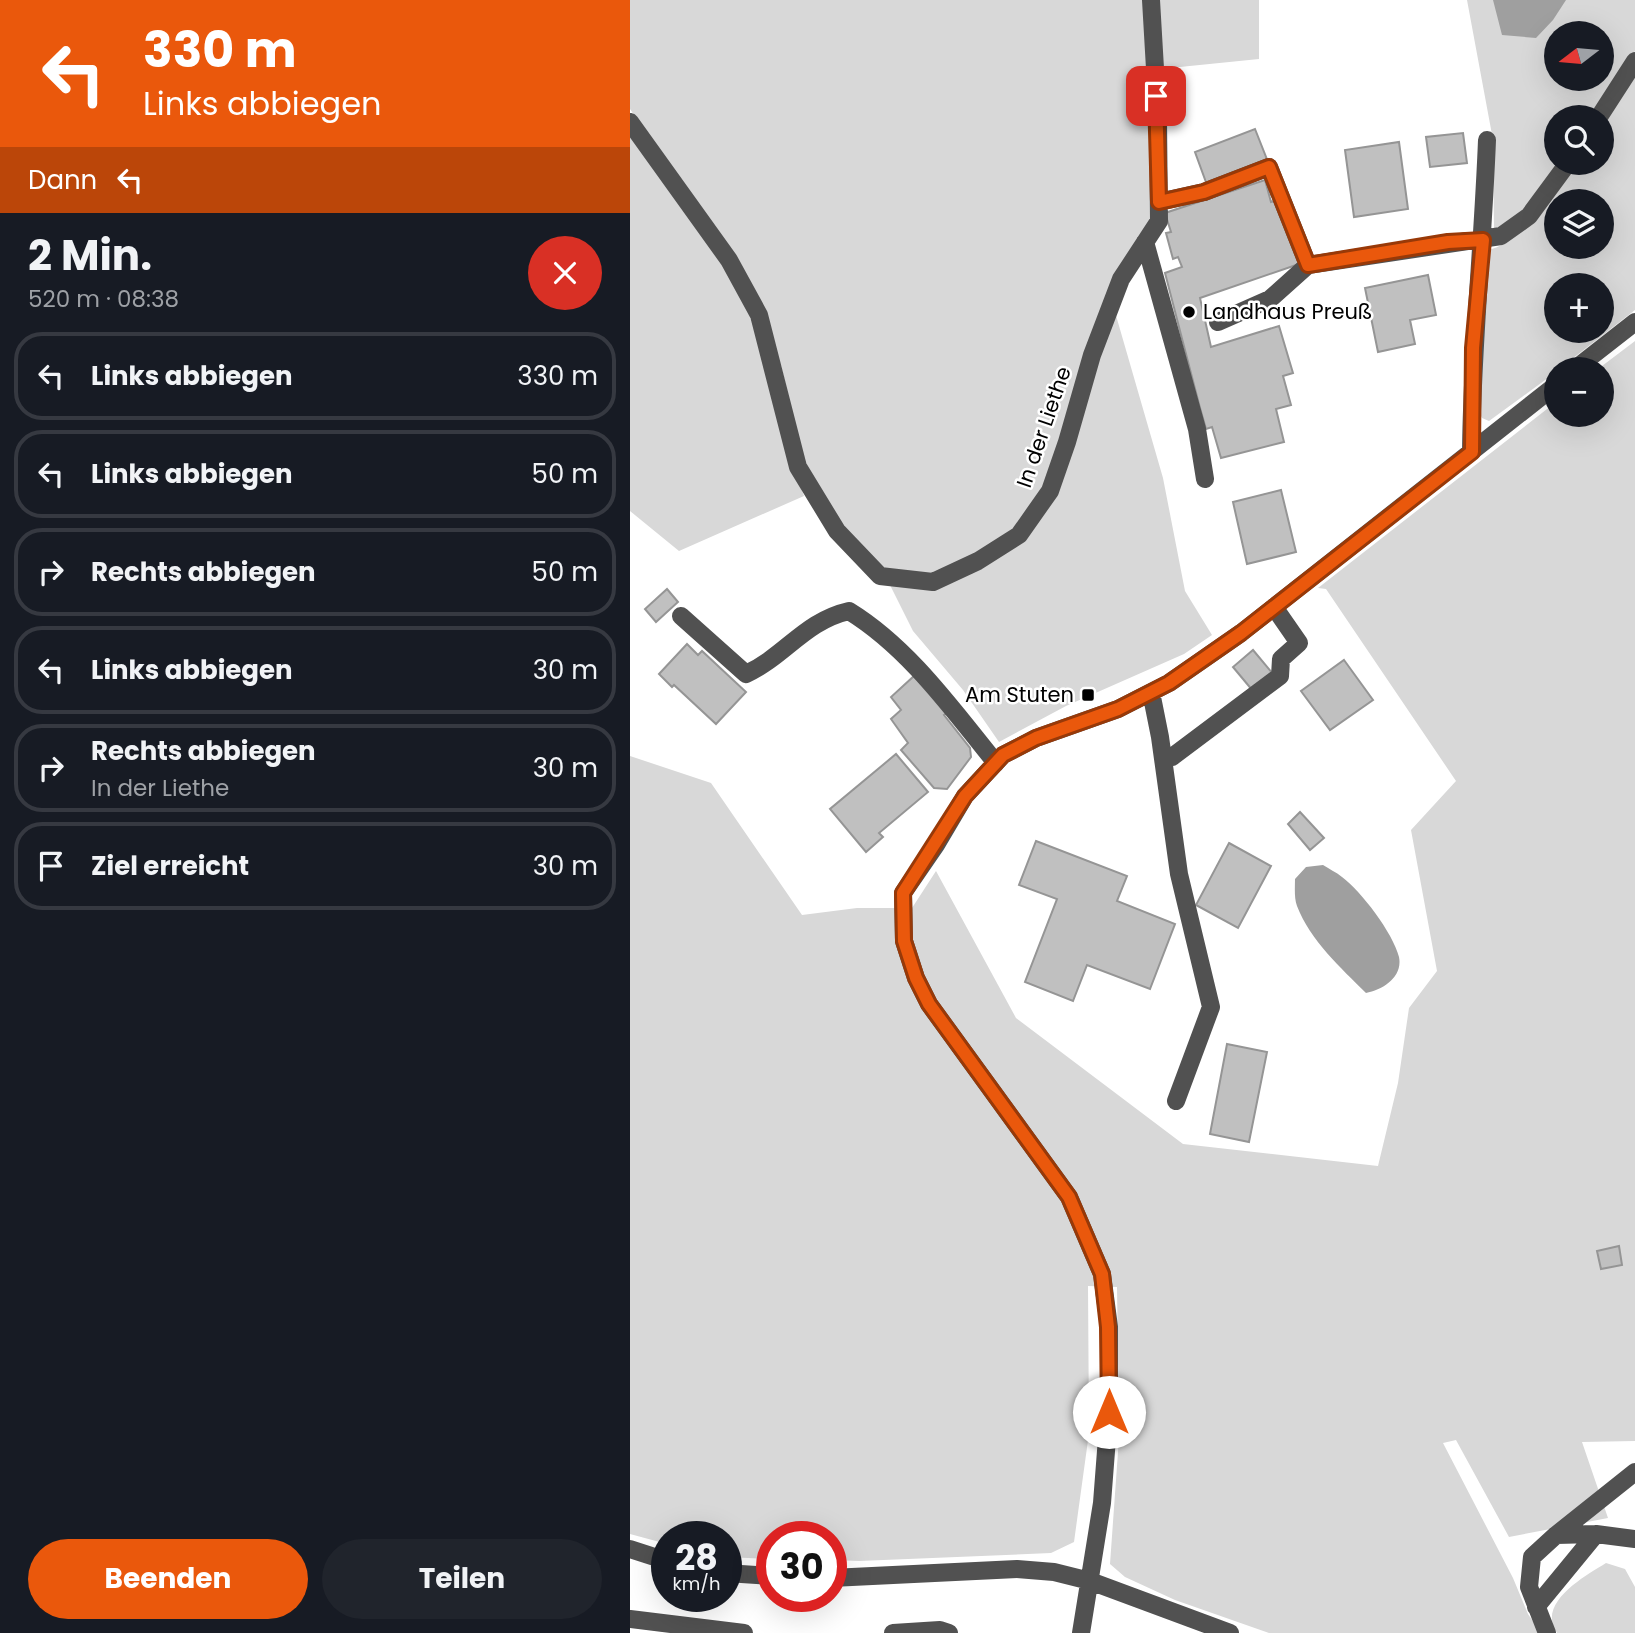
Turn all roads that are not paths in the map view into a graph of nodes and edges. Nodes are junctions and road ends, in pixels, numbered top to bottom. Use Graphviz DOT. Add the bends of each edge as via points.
graph roads {
  1 [pos="1151,0"];
  2 [pos="1635,61"];
  3 [pos="1607,105"];
  4 [pos="630,122"];
  5 [pos="1487,139"];
  6 [pos="1558,175"];
  7 [pos="1159,202"];
  8 [pos="1483,240"];
  9 [pos="1145,242"];
  10 [pos="1308,265"];
  11 [pos="1635,321"];
  12 [pos="1218,322"];
  13 [pos="1590,357"];
  14 [pos="1544,395"];
  15 [pos="1472,452"];
  16 [pos="1205,479"];
  17 [pos="1274,607"];
  18 [pos="681,616"];
  19 [pos="1151,692"];
  20 [pos="1163,758"];
  21 [pos="996,763"];
  22 [pos="1176,1101"];
  23 [pos="1635,1472"];
  24 [pos="1596,1534"];
  25 [pos="1556,1535"];
  26 [pos="1635,1539"];
  27 [pos="630,1549"];
  28 [pos="651,1556"];
  29 [pos="847,1577"];
  30 [pos="1090,1581"];
  31 [pos="1536,1607"];
  32 [pos="630,1619"];
  33 [pos="744,1633"];
  34 [pos="893,1633"];
  35 [pos="949,1633"];
  36 [pos="1081,1633"];
  37 [pos="1230,1633"];
  38 [pos="1547,1633"];
  1 -- 7 [label="street, In der Liethe"];
  2 -- 3 [label="street"];
  4 -- 9 [label="street, In der Liethe" via="735,271 759,315 798,467 837,531 880,576 933,582 1019,536 1050,491 1116,292"];
  5 -- 8 [label="street"];
  6 -- 8 [label="street" via="1529,216 1501,236"];
  7 -- 9 [label="street, In der Liethe" via="1159,221"];
  7 -- 10 [label="street" via="1204,192 1269,167"];
  8 -- 10 [label="street"];
  8 -- 15 [label="street" via="1473,348"];
  9 -- 16 [label="street" via="1196,429"];
  10 -- 12 [label="street" via="1270,299"];
  11 -- 13 [label="street"];
  14 -- 15 [label="street"];
  15 -- 17 [label="street"];
  17 -- 19 [label="street"];
  17 -- 20 [label="street" via="1299,643 1281,659 1280,676 1172,757"];
  18 -- 21 [label="street" via="746,674 808,628 849,611 871,624 908,660"];
  19 -- 20 [label="street"];
  19 -- 21 [label="street" via="1118,709 1036,738"];
  20 -- 22 [label="street" via="1179,874 1211,1007"];
  21 -- 30 [label="street" via="965,796 903,893 904,941 929,1004 1069,1197 1102,1274 1109,1412"];
  23 -- 25 [label="street"];
  24 -- 25 [label="street"];
  24 -- 26 [label="street"];
  24 -- 31 [label="street"];
  25 -- 31 [label="street" via="1532,1557 1528,1587"];
  27 -- 28 [label="street"];
  29 -- 30 [label="street" via="1017,1569"];
  30 -- 36 [label="street"];
  30 -- 37 [label="street"];
  31 -- 38 [label="street"];
  32 -- 33 [label="street"];
  34 -- 35 [label="street"];
}
